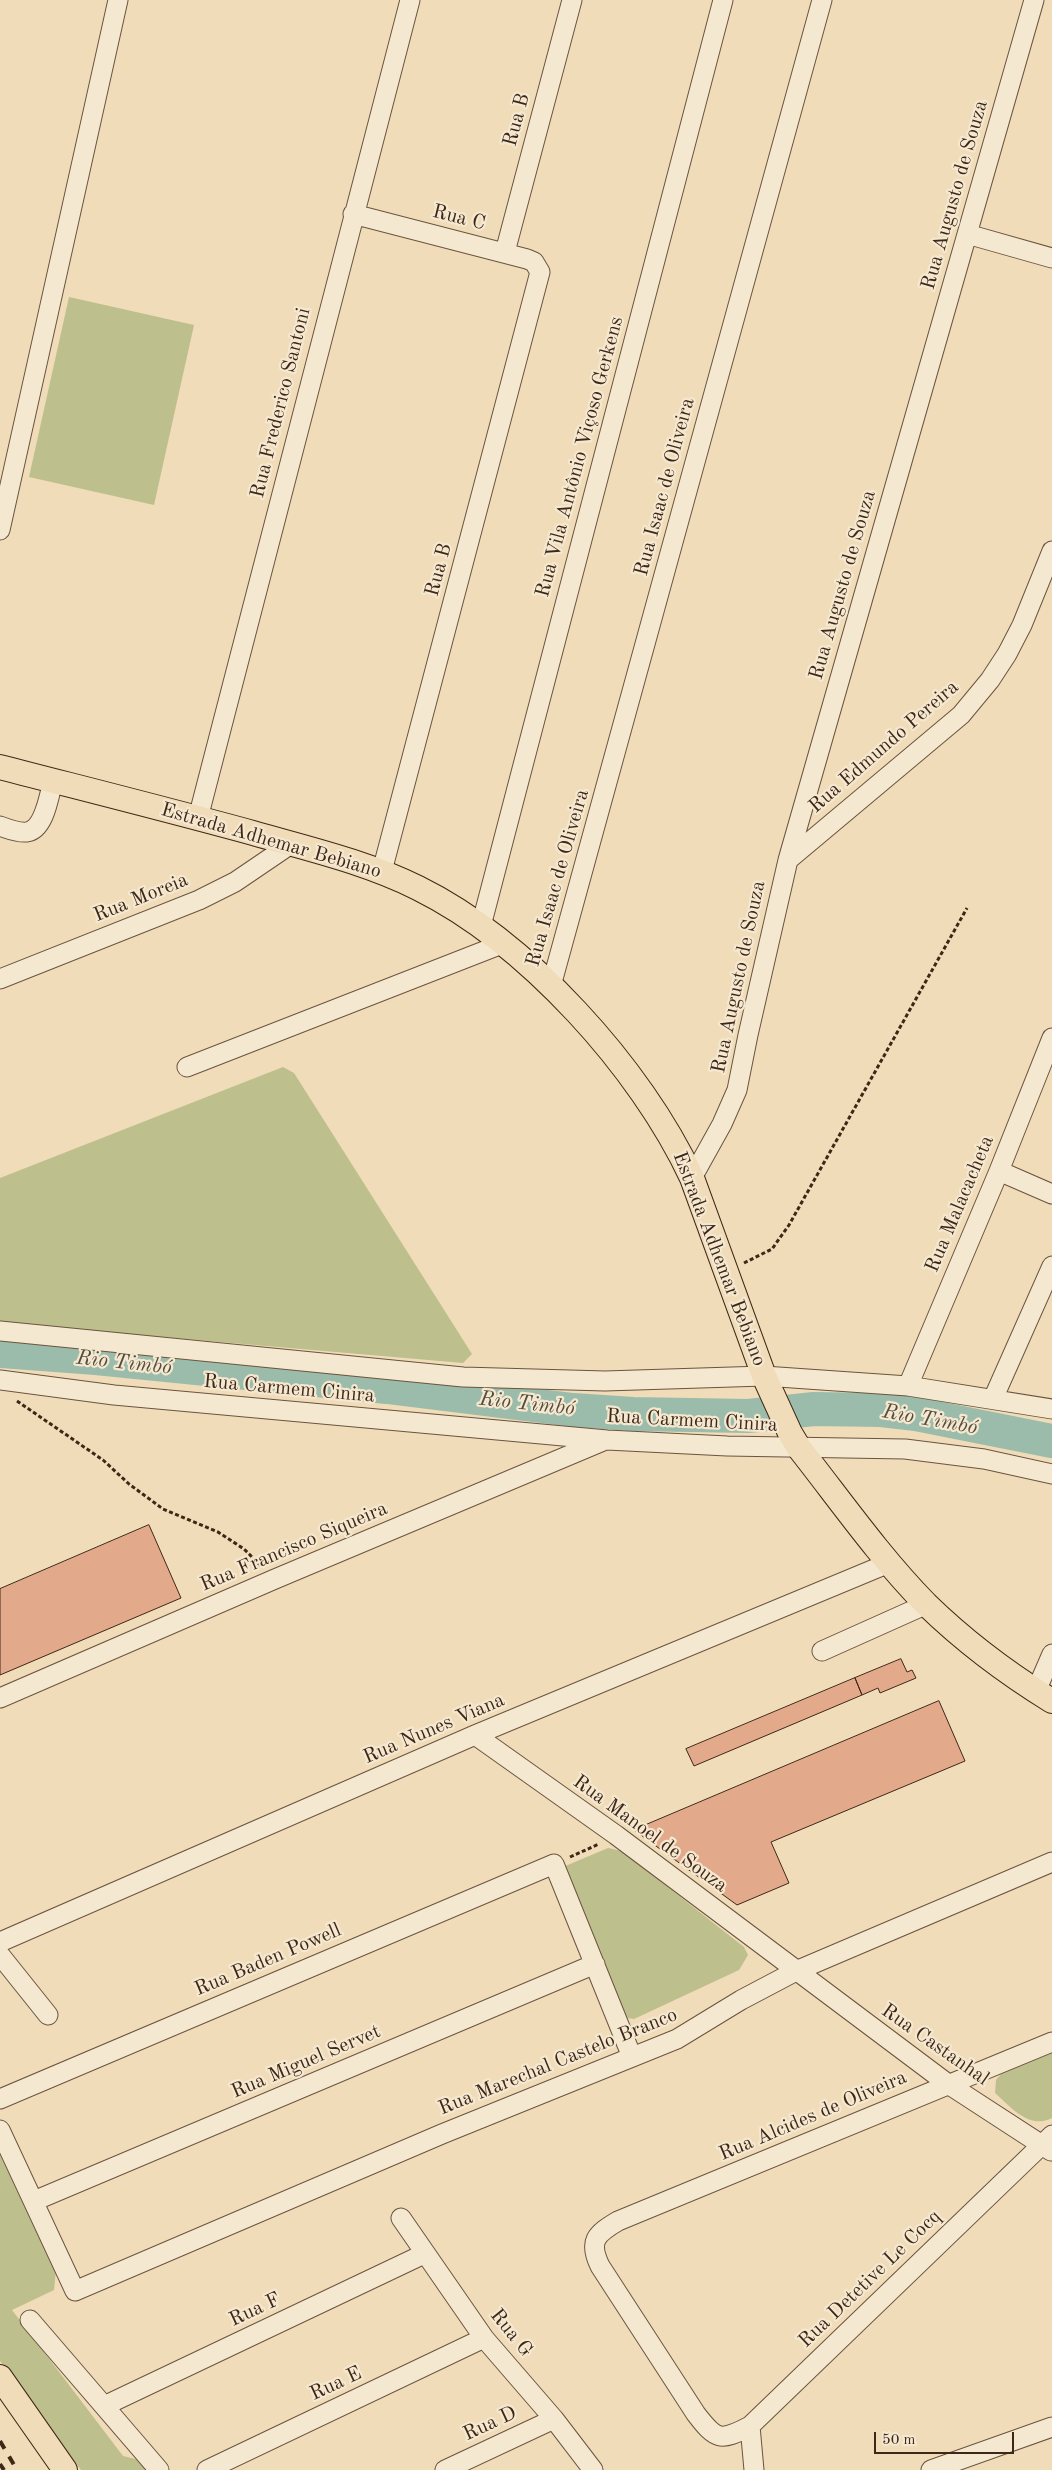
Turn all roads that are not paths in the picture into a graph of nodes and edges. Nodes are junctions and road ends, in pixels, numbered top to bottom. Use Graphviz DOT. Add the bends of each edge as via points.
graph roads {
  1 [pos="118,0"];
  2 [pos="410,0"];
  3 [pos="572,0"];
  4 [pos="723,0"];
  5 [pos="822,0"];
  6 [pos="1034,0"];
  7 [pos="353,214"];
  8 [pos="967,234"];
  9 [pos="505,252"];
  10 [pos="1052,258"];
  11 [pos="540,280"];
  12 [pos="0,530"];
  13 [pos="1052,551"];
  14 [pos="0,767"];
  15 [pos="53,781"];
  16 [pos="198,818"];
  17 [pos="0,826"];
  18 [pos="291,844"];
  19 [pos="788,860"];
  20 [pos="382,871"];
  21 [pos="481,926"];
  22 [pos="502,944"];
  23 [pos="0,979"];
  24 [pos="551,986"];
  25 [pos="1052,1038"];
  26 [pos="188,1067"];
  27 [pos="999,1171"];
  28 [pos="692,1178"];
  29 [pos="1052,1194"];
  30 [pos="1052,1266"];
  31 [pos="0,1331"];
  32 [pos="0,1380"];
  33 [pos="767,1383"];
  34 [pos="908,1386"];
  35 [pos="993,1399"];
  36 [pos="1052,1409"];
  37 [pos="607,1440"];
  38 [pos="794,1441"];
  39 [pos="1052,1474"];
  40 [pos="889,1563"];
  41 [pos="927,1604"];
  42 [pos="822,1650"];
  43 [pos="1052,1654"];
  44 [pos="1044,1696"];
  45 [pos="0,1698"];
  46 [pos="475,1736"];
  47 [pos="1052,1862"];
  48 [pos="0,1942"];
  49 [pos="0,1955"];
  50 [pos="595,1964"];
  51 [pos="796,1971"];
  52 [pos="48,2015"];
  53 [pos="1052,2042"];
  54 [pos="632,2057"];
  55 [pos="948,2084"];
  56 [pos="0,2099"];
  57 [pos="0,2130"];
  58 [pos="1049,2144"];
  59 [pos="34,2201"];
  60 [pos="401,2218"];
  61 [pos="424,2254"];
  62 [pos="30,2320"];
  63 [pos="484,2338"];
  64 [pos="0,2377"];
  65 [pos="104,2406"];
  66 [pos="554,2419"];
  67 [pos="750,2426"];
  68 [pos="1052,2427"];
  69 [pos="710,2433"];
  70 [pos="66,2470"];
  71 [pos="159,2470"];
  72 [pos="207,2470"];
  73 [pos="445,2470"];
  74 [pos="593,2470"];
  75 [pos="754,2470"];
  76 [pos="932,2470"];
  1 -- 12 [label="street"];
  2 -- 7 [label="street, Rua Frederico Santoni"];
  3 -- 9 [label="street, Rua B"];
  4 -- 21 [label="street, Rua Vila Antônio Viçoso Gerkens"];
  5 -- 24 [label="street, Rua Isaac de Oliveira"];
  6 -- 8 [label="street, Rua Augusto de Souza"];
  7 -- 9 [label="street, Rua C"];
  7 -- 16 [label="street, Rua Frederico Santoni"];
  8 -- 10 [label="street"];
  8 -- 19 [label="street, Rua Augusto de Souza"];
  9 -- 11 [label="street, Rua C" via="534,262 540,272"];
  11 -- 20 [label="street, Rua B"];
  13 -- 19 [label="street, Rua Edmundo Pereira" via="1007,654 961,715"];
  14 -- 15 [label="main road, Estrada Adhemar Bebiano"];
  15 -- 16 [label="main road, Estrada Adhemar Bebiano"];
  15 -- 17 [label="street" via="42,818 35,828 22,832"];
  16 -- 18 [label="main road, Estrada Adhemar Bebiano"];
  18 -- 20 [label="main road, Estrada Adhemar Bebiano"];
  18 -- 23 [label="street, Rua Moreia" via="235,882 199,900"];
  19 -- 28 [label="street, Rua Augusto de Souza" via="737,1090"];
  20 -- 21 [label="main road, Estrada Adhemar Bebiano" via="419,888"];
  21 -- 22 [label="main road, Estrada Adhemar Bebiano"];
  22 -- 24 [label="main road, Estrada Adhemar Bebiano"];
  22 -- 26 [label="street"];
  24 -- 28 [label="main road, Estrada Adhemar Bebiano" via="634,1079 680,1152"];
  25 -- 27 [label="street, Rua Malacacheta"];
  27 -- 29 [label="street"];
  27 -- 34 [label="street, Rua Malacacheta"];
  28 -- 33 [label="main road, Estrada Adhemar Bebiano"];
  30 -- 35 [label="street"];
  31 -- 33 [label="street, Rua Carmem Cinira" via="463,1377"];
  32 -- 37 [label="street, Rua Carmem Cinira" via="124,1396"];
  33 -- 34 [label="street, Rua Carmem Cinira"];
  33 -- 38 [label="main road, Estrada Adhemar Bebiano"];
  34 -- 35 [label="street, Rua Carmem Cinira"];
  35 -- 36 [label="street, Rua Carmem Cinira"];
  37 -- 38 [label="street, Rua Carmem Cinira"];
  37 -- 45 [label="street, Rua Francisco Siqueira"];
  38 -- 39 [label="street, Rua Carmem Cinira" via="905,1449 984,1459"];
  38 -- 40 [label="main road, Estrada Adhemar Bebiano"];
  40 -- 41 [label="main road, Estrada Adhemar Bebiano"];
  40 -- 46 [label="street, Rua Nunes Viana"];
  41 -- 42 [label="street"];
  41 -- 44 [label="main road, Estrada Adhemar Bebiano" via="978,1649"];
  43 -- 44 [label="street"];
  46 -- 48 [label="street, Rua Nunes Viana"];
  46 -- 51 [label="street, Rua Manoel de Souza" via="616,1835"];
  47 -- 51 [label="street, Rua Marechal Castelo Branco"];
  49 -- 52 [label="street"];
  50 -- 54 [label="street"];
  50 -- 56 [label="street, Rua Baden Powell" via="554,1864"];
  50 -- 59 [label="street, Rua Miguel Servet"];
  51 -- 54 [label="street, Rua Marechal Castelo Branco" via="677,2039"];
  51 -- 55 [label="street, Rua Castanhal"];
  53 -- 55 [label="street, Rua Alcides de Oliveira"];
  54 -- 59 [label="street, Rua Marechal Castelo Branco" via="442,2134 75,2291"];
  55 -- 58 [label="street, Rua Castanhal"];
  55 -- 69 [label="street, Rua Alcides de Oliveira" via="618,2222 596,2238 594,2254 600,2266"];
  57 -- 59 [label="street"];
  58 -- 67 [label="street, Rua Detetive Le Cocq"];
  60 -- 61 [label="street, Rua G"];
  61 -- 63 [label="street, Rua G"];
  61 -- 65 [label="street, Rua F"];
  62 -- 65 [label="street"];
  63 -- 66 [label="street, Rua G"];
  63 -- 72 [label="street, Rua E"];
  64 -- 70 [label="main road"];
  65 -- 71 [label="street"];
  66 -- 73 [label="street, Rua D"];
  66 -- 74 [label="street, Rua G"];
  67 -- 69 [label="street, Rua Detetive Le Cocq" via="724,2437"];
  67 -- 75 [label="street"];
  68 -- 76 [label="street"];
}
